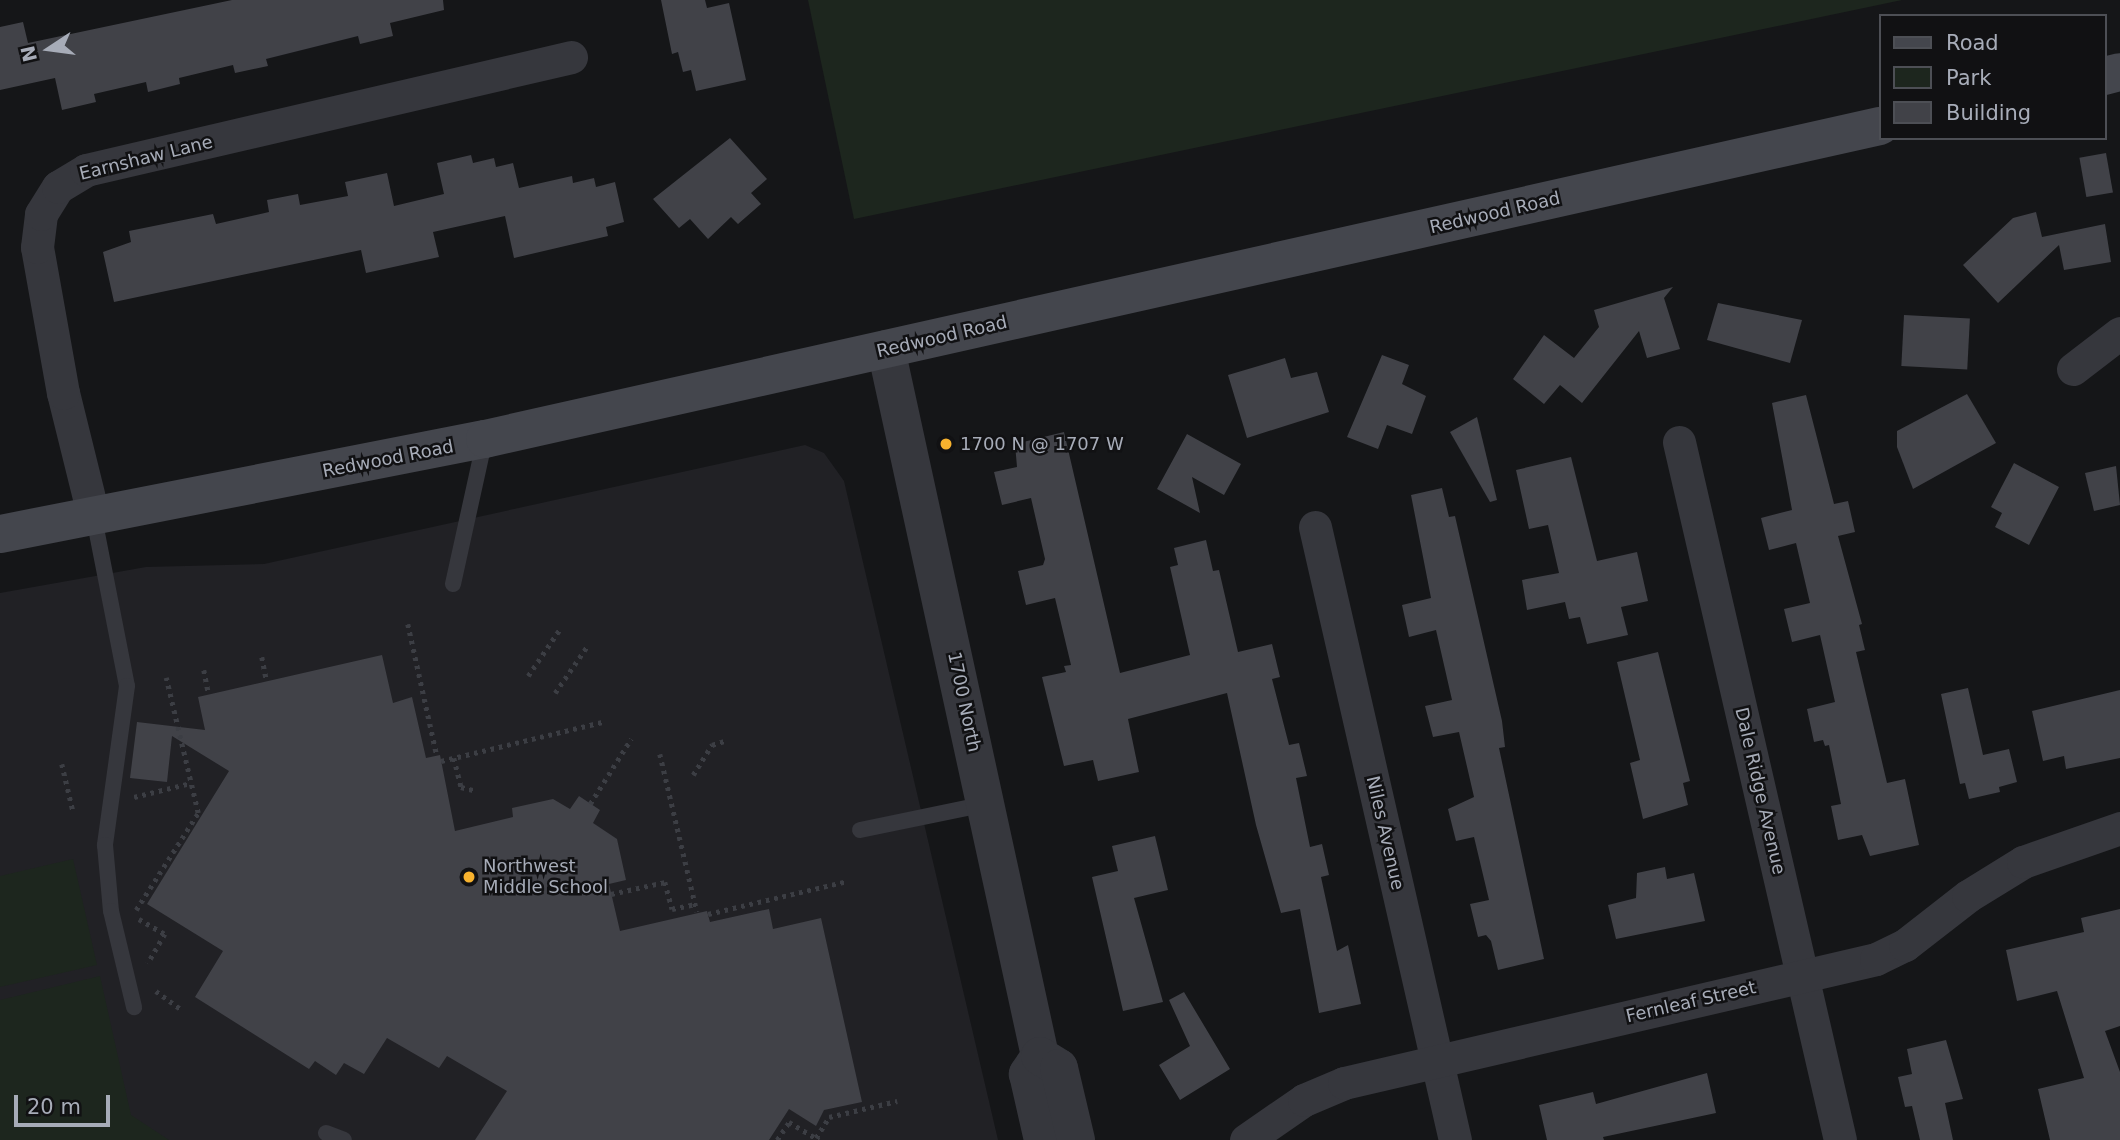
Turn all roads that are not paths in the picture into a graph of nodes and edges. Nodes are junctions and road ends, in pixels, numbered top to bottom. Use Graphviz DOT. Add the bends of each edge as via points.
graph roads {
  1 [pos="571,57"];
  2 [pos="1878,126"];
  3 [pos="2120,333"];
  4 [pos="886,349"];
  5 [pos="2073,369"];
  6 [pos="485,439"];
  7 [pos="1679,442"];
  8 [pos="94,518"];
  9 [pos="1315,527"];
  10 [pos="0,534"];
  11 [pos="453,584"];
  12 [pos="986,804"];
  13 [pos="2120,828"];
  14 [pos="860,830"];
  15 [pos="1802,976"];
  16 [pos="134,1007"];
  17 [pos="1040,1056"];
  18 [pos="1437,1060"];
  19 [pos="326,1133"];
  20 [pos="344,1140"];
  21 [pos="1043,1140"];
  22 [pos="1076,1140"];
  23 [pos="1247,1140"];
  24 [pos="1455,1140"];
  25 [pos="1840,1140"];
  1 -- 8 [label="street, Earnshaw Lane" via="86,170 58,187 41,214 37,247 63,393"];
  2 -- 4 [label="main road, Redwood Road"];
  3 -- 5 [label="street"];
  4 -- 6 [label="main road, Redwood Road"];
  4 -- 12 [label="street, 1700 North"];
  6 -- 8 [label="main road, Redwood Road"];
  6 -- 11 [label="lane"];
  7 -- 15 [label="street, Dale Ridge Avenue"];
  8 -- 10 [label="main road, Redwood Road"];
  8 -- 16 [label="lane" via="127,686 104,845 111,911"];
  9 -- 18 [label="street, Niles Avenue"];
  12 -- 14 [label="lane"];
  12 -- 17 [label="street, 1700 North"];
  13 -- 15 [label="street, Fernleaf Street" via="2023,862 1891,953"];
  15 -- 18 [label="street, Fernleaf Street"];
  15 -- 25 [label="street, Dale Ridge Avenue"];
  17 -- 21 [label="street, 1700 North" via="1028,1074"];
  17 -- 22 [label="street" via="1059,1068"];
  18 -- 23 [label="street, Fernleaf Street" via="1324,1090"];
  18 -- 24 [label="street, Niles Avenue"];
  19 -- 20 [label="lane"];
}
